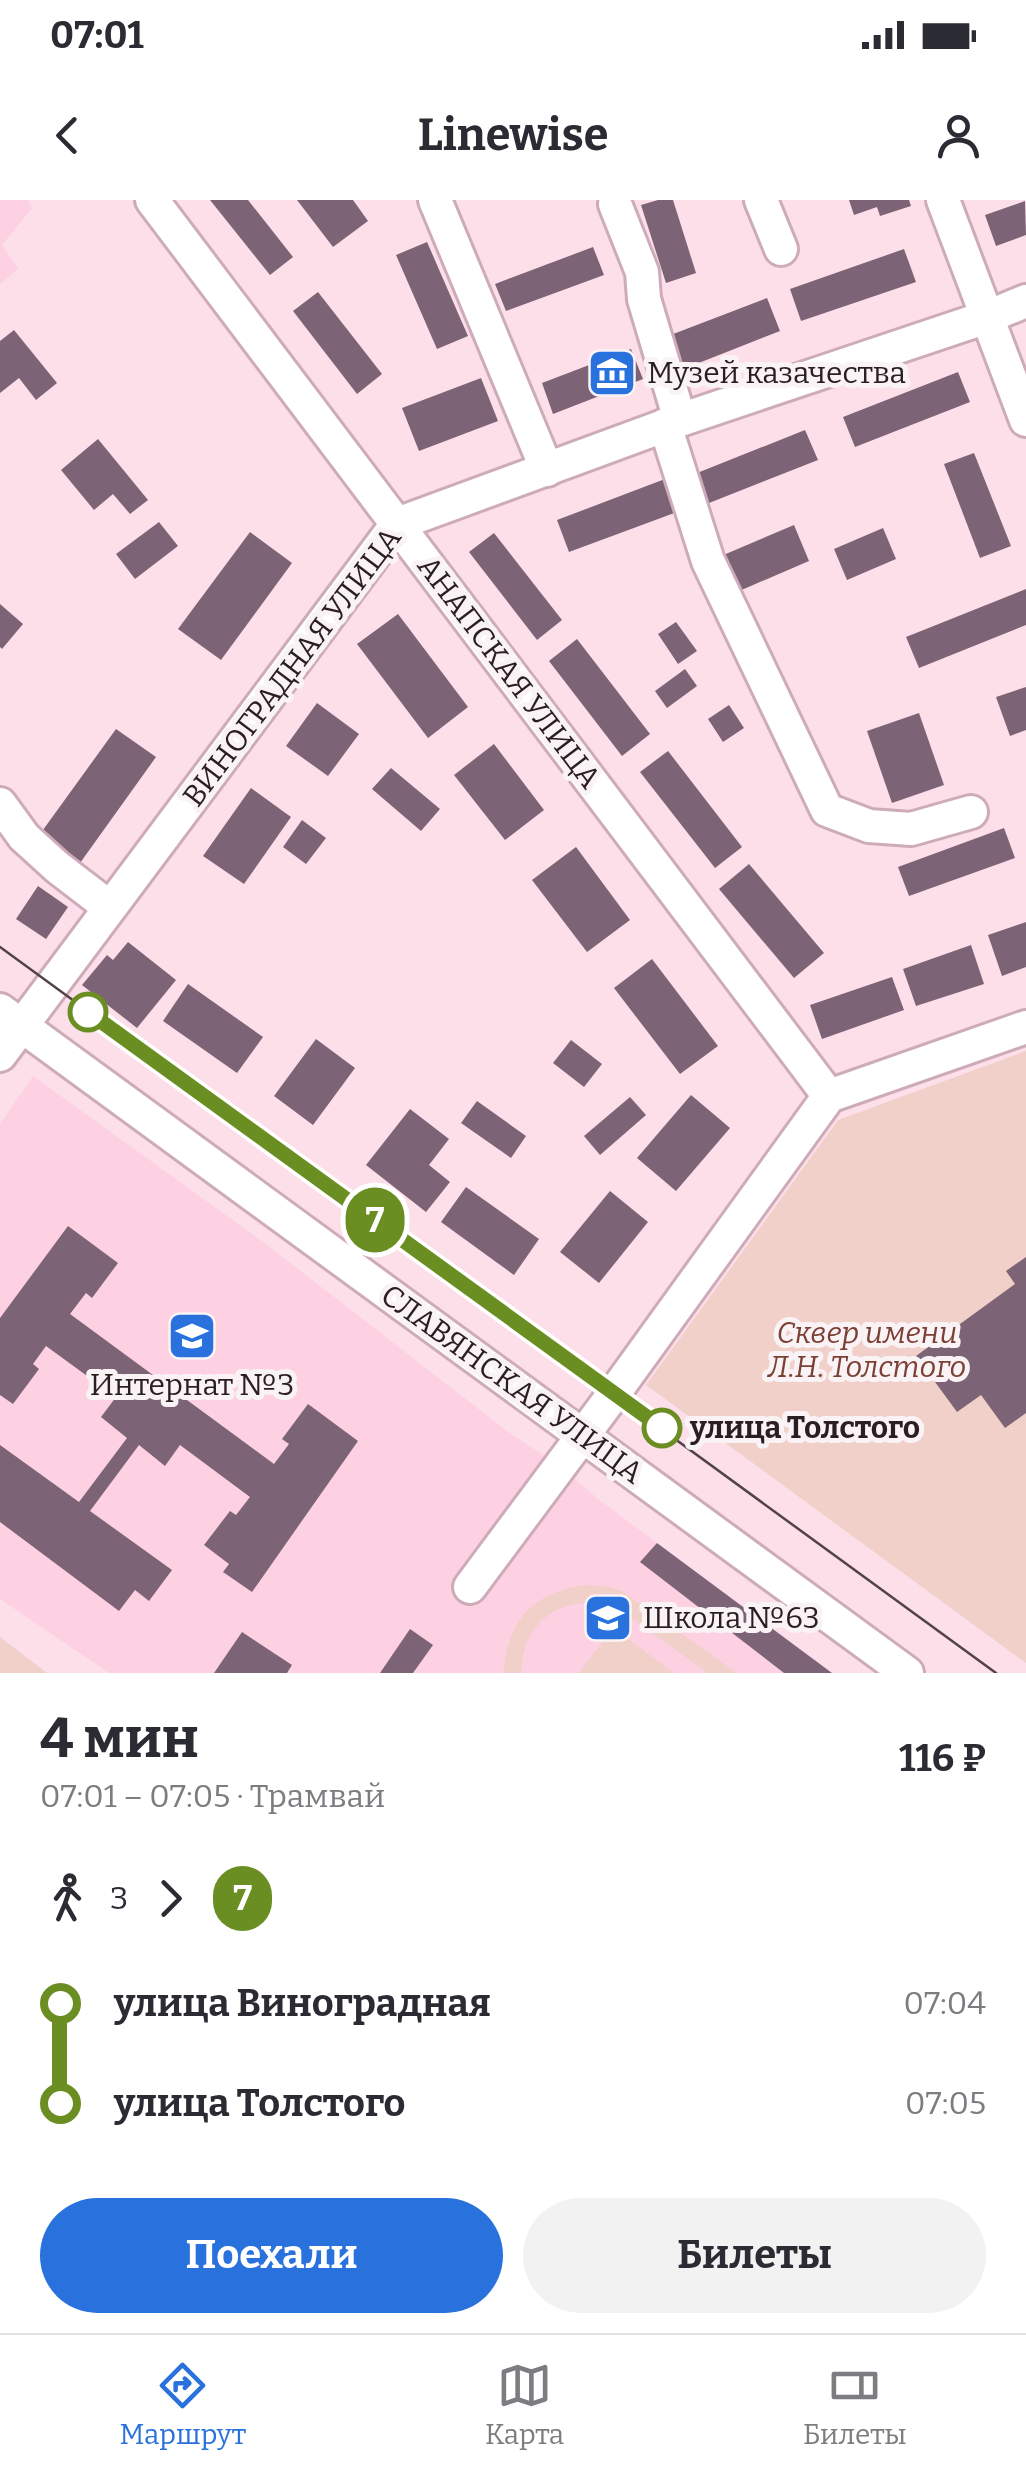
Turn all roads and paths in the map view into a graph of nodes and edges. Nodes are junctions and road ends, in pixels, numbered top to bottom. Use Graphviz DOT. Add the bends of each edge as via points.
graph roads {
  1 [pos="152,200"];
  2 [pos="435,200"];
  3 [pos="761,200"];
  4 [pos="943,200"];
  5 [pos="615,204"];
  6 [pos="782,249"];
  7 [pos="1026,301"];
  8 [pos="987,317"];
  9 [pos="1026,420"];
  10 [pos="673,423"];
  11 [pos="547,470"];
  12 [pos="397,524"];
  13 [pos="0,804"];
  14 [pos="972,812"];
  15 [pos="109,907"];
  16 [pos="11,1017"];
  17 [pos="1026,1026"];
  18 [pos="0,1054"];
  19 [pos="828,1096"];
  20 [pos="583,1436"];
  21 [pos="470,1586"];
  22 [pos="907,1673"];
  1 -- 12 [label="street, АНАПСКАЯ УЛИЦА"];
  2 -- 11 [label="street"];
  3 -- 6 [label="street"];
  4 -- 8 [label="street"];
  5 -- 10 [label="street" via="642,272"];
  7 -- 8 [label="street, ВИНОГРАДНАЯ УЛИЦА"];
  8 -- 9 [label="street"];
  8 -- 10 [label="street, ВИНОГРАДНАЯ УЛИЦА"];
  10 -- 11 [label="street, ВИНОГРАДНАЯ УЛИЦА"];
  10 -- 14 [label="street" via="708,561 828,810 869,826 910,829"];
  11 -- 12 [label="street, ВИНОГРАДНАЯ УЛИЦА"];
  12 -- 15 [label="street, ВИНОГРАДНАЯ УЛИЦА"];
  12 -- 19 [label="street, АНАПСКАЯ УЛИЦА"];
  13 -- 15 [label="street" via="24,837"];
  15 -- 16 [label="street, ВИНОГРАДНАЯ УЛИЦА"];
  16 -- 18 [label="street, ВИНОГРАДНАЯ УЛИЦА"];
  16 -- 20 [label="street, СЛАВЯНСКАЯ УЛИЦА"];
  17 -- 19 [label="street"];
  19 -- 20 [label="street"];
  20 -- 21 [label="street"];
  20 -- 22 [label="street, СЛАВЯНСКАЯ УЛИЦА"];
}
